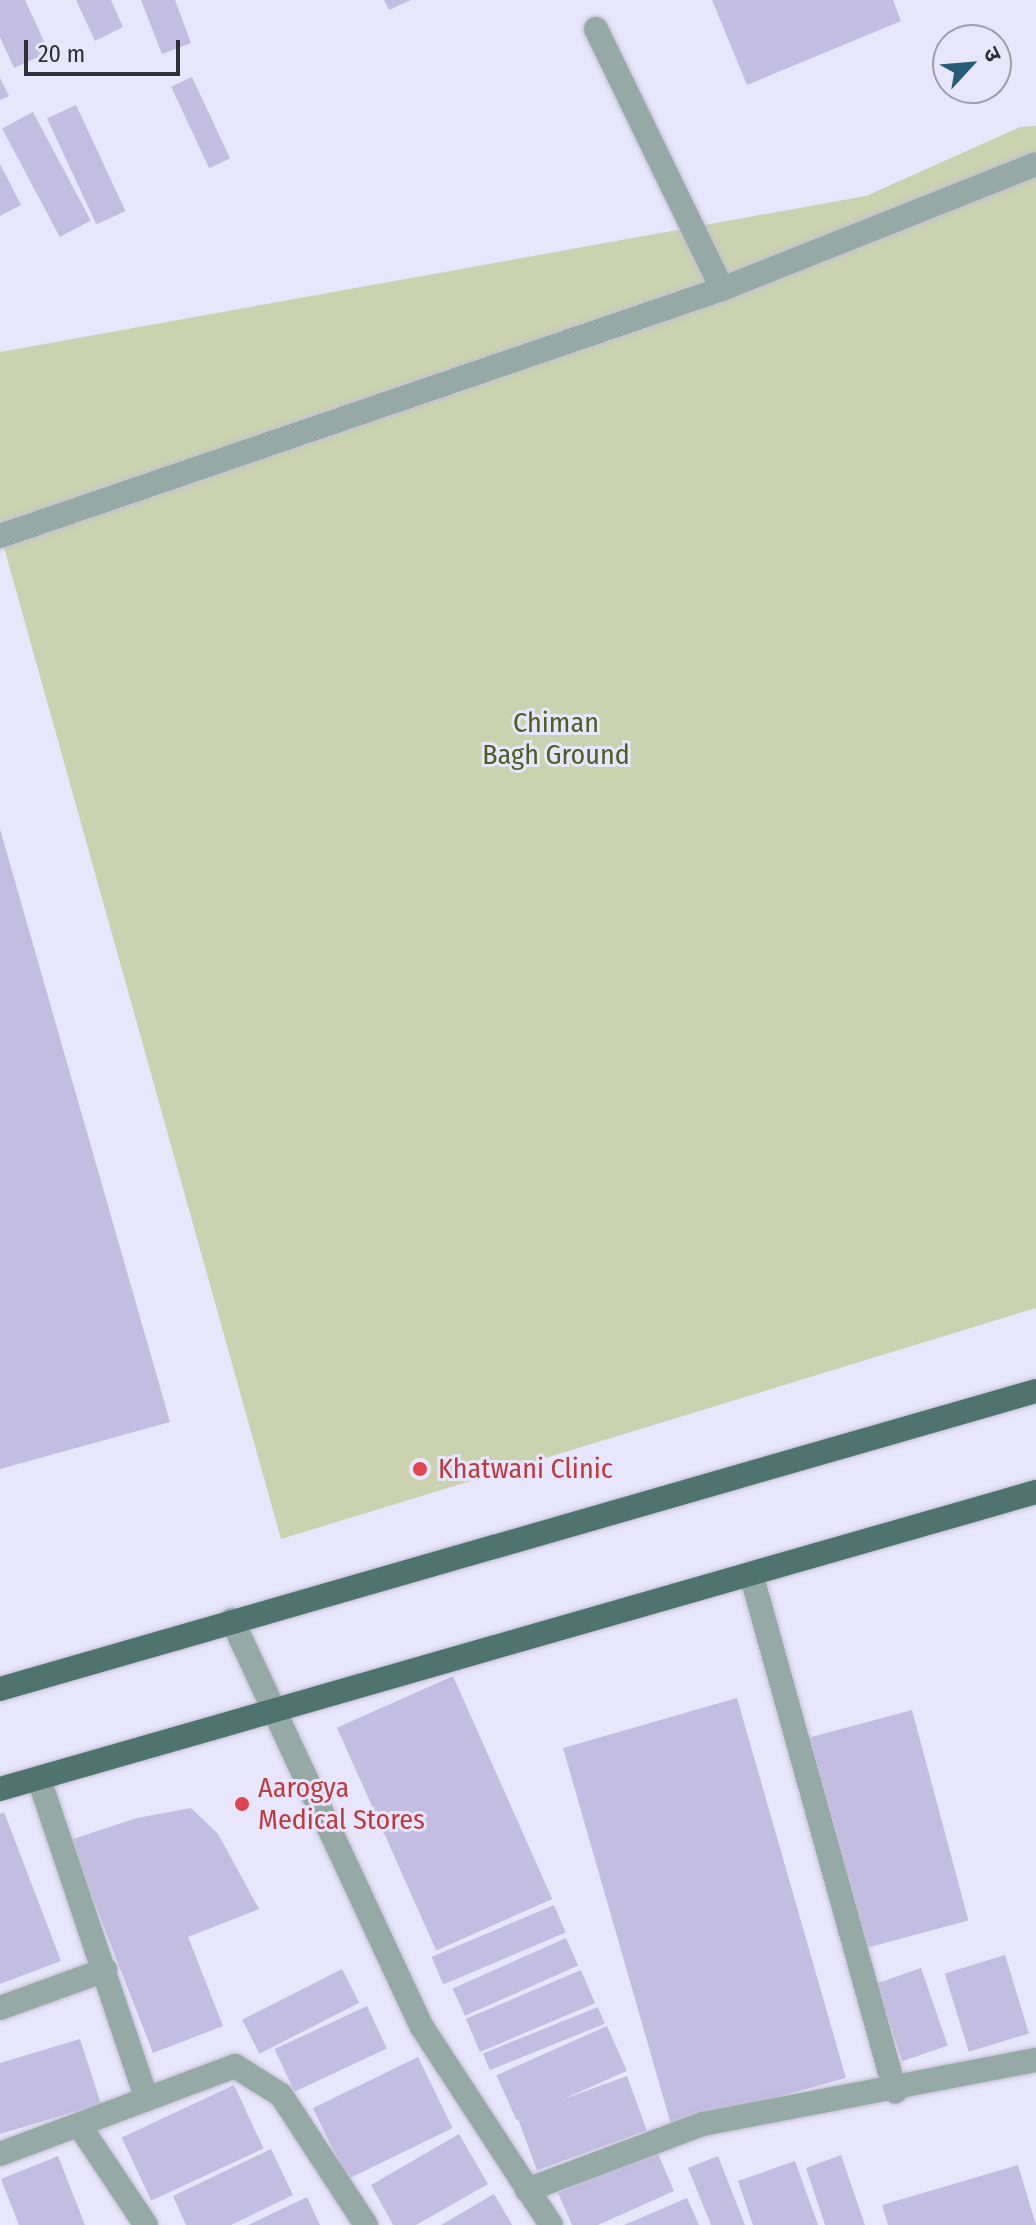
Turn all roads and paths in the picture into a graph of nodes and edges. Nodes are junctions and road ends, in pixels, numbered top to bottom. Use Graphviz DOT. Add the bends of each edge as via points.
graph roads {
  1 [pos="596,29"];
  2 [pos="1036,164"];
  3 [pos="722,289"];
  4 [pos="0,536"];
  5 [pos="1036,1391"];
  6 [pos="1036,1492"];
  7 [pos="752,1577"];
  8 [pos="232,1620"];
  9 [pos="0,1689"];
  10 [pos="273,1714"];
  11 [pos="39,1779"];
  12 [pos="0,1789"];
  13 [pos="105,1970"];
  14 [pos="0,2008"];
  15 [pos="1036,2060"];
  16 [pos="895,2091"];
  17 [pos="147,2099"];
  18 [pos="79,2125"];
  19 [pos="0,2154"];
  20 [pos="527,2190"];
  21 [pos="146,2225"];
  22 [pos="366,2225"];
  23 [pos="551,2225"];
  1 -- 3 [label="street"];
  2 -- 3 [label="street"];
  3 -- 4 [label="street"];
  5 -- 8 [label="main road"];
  6 -- 7 [label="main road"];
  7 -- 10 [label="main road"];
  7 -- 16 [label="street"];
  8 -- 9 [label="main road"];
  8 -- 10 [label="street"];
  10 -- 11 [label="main road"];
  10 -- 20 [label="street" via="422,2027"];
  11 -- 12 [label="main road"];
  11 -- 13 [label="street"];
  13 -- 14 [label="street"];
  13 -- 17 [label="street"];
  15 -- 16 [label="street"];
  16 -- 20 [label="street" via="703,2124"];
  17 -- 18 [label="street"];
  17 -- 22 [label="street" via="235,2066 281,2095"];
  18 -- 19 [label="street"];
  18 -- 21 [label="street"];
  20 -- 23 [label="street"];
}
